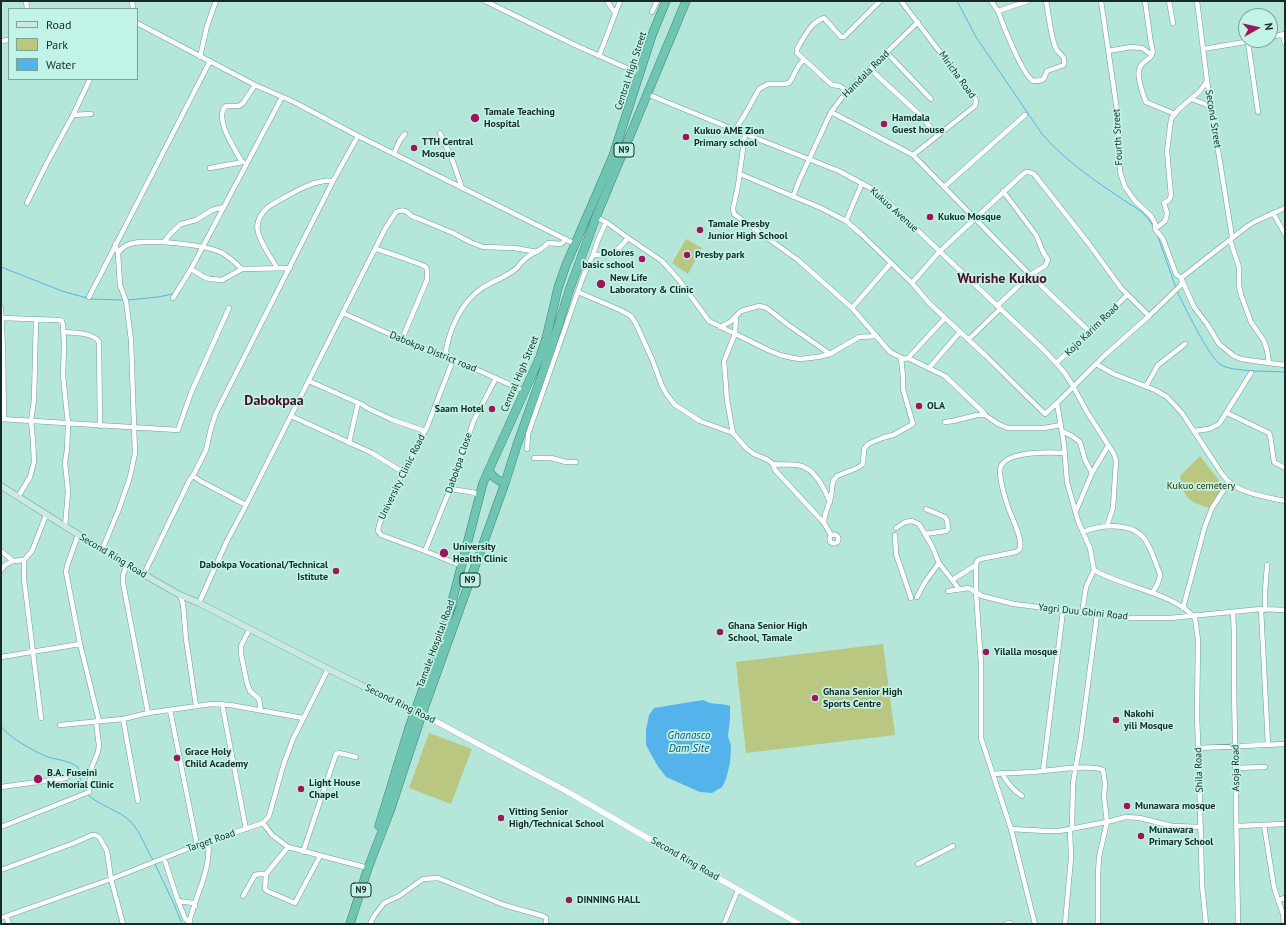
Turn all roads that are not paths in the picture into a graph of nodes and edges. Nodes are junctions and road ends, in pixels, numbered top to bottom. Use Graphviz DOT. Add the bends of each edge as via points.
graph roads {
  1 [pos="216,1"];
  2 [pos="485,1"];
  3 [pos="607,1"];
  4 [pos="620,1"];
  5 [pos="657,1"];
  6 [pos="666,1"];
  7 [pos="686,1"];
  8 [pos="880,1"];
  9 [pos="901,1"];
  10 [pos="991,1"];
  11 [pos="1028,1"];
  12 [pos="1046,1"];
  13 [pos="1101,1"];
  14 [pos="1145,1"];
  15 [pos="1169,1"];
  16 [pos="1197,1"];
  17 [pos="998,11"];
  18 [pos="652,12"];
  19 [pos="615,13"];
  20 [pos="918,22"];
  21 [pos="1173,23"];
  22 [pos="138,24"];
  23 [pos="1284,34"];
  24 [pos="1238,44"];
  25 [pos="1285,44"];
  26 [pos="1249,48"];
  27 [pos="1203,49"];
  28 [pos="1108,50"];
  29 [pos="887,53"];
  30 [pos="1152,55"];
  31 [pos="599,56"];
  32 [pos="200,57"];
  33 [pos="804,60"];
  34 [pos="210,61"];
  35 [pos="870,69"];
  36 [pos="640,74"];
  37 [pos="90,80"];
  38 [pos="1207,81"];
  39 [pos="255,85"];
  40 [pos="847,91"];
  41 [pos="647,94"];
  42 [pos="282,97"];
  43 [pos="931,99"];
  44 [pos="1191,99"];
  45 [pos="1212,109"];
  46 [pos="831,112"];
  47 [pos="1258,112"];
  48 [pos="90,114"];
  49 [pos="1174,114"];
  50 [pos="73,115"];
  51 [pos="1025,115"];
  52 [pos="735,130"];
  53 [pos="440,133"];
  54 [pos="405,134"];
  55 [pos="745,134"];
  56 [pos="937,135"];
  57 [pos="358,136"];
  58 [pos="394,154"];
  59 [pos="913,155"];
  60 [pos="809,159"];
  61 [pos="242,162"];
  62 [pos="248,162"];
  63 [pos="210,168"];
  64 [pos="740,174"];
  65 [pos="333,181"];
  66 [pos="862,183"];
  67 [pos="944,187"];
  68 [pos="462,188"];
  69 [pos="1003,191"];
  70 [pos="793,197"];
  71 [pos="27,203"];
  72 [pos="224,207"];
  73 [pos="1285,208"];
  74 [pos="1273,213"];
  75 [pos="596,217"];
  76 [pos="974,219"];
  77 [pos="846,221"];
  78 [pos="606,222"];
  79 [pos="1155,230"];
  80 [pos="1285,234"];
  81 [pos="628,238"];
  82 [pos="566,239"];
  83 [pos="1231,239"];
  84 [pos="164,242"];
  85 [pos="576,242"];
  86 [pos="115,244"];
  87 [pos="202,248"];
  88 [pos="375,249"];
  89 [pos="537,252"];
  90 [pos="939,252"];
  91 [pos="118,253"];
  92 [pos="593,255"];
  93 [pos="891,263"];
  94 [pos="277,268"];
  95 [pos="290,268"];
  96 [pos="191,269"];
  97 [pos="242,269"];
  98 [pos="575,274"];
  99 [pos="1030,275"];
  100 [pos="583,277"];
  101 [pos="1181,278"];
  102 [pos="912,283"];
  103 [pos="556,292"];
  104 [pos="578,292"];
  105 [pos="1127,295"];
  106 [pos="89,296"];
  107 [pos="173,298"];
  108 [pos="566,300"];
  109 [pos="998,307"];
  110 [pos="229,308"];
  111 [pos="852,308"];
  112 [pos="1,309"];
  113 [pos="343,313"];
  114 [pos="736,316"];
  115 [pos="1149,316"];
  116 [pos="2,318"];
  117 [pos="945,318"];
  118 [pos="36,320"];
  119 [pos="720,327"];
  120 [pos="64,332"];
  121 [pos="960,332"];
  122 [pos="1090,332"];
  123 [pos="735,334"];
  124 [pos="877,336"];
  125 [pos="2,337"];
  126 [pos="402,339"];
  127 [pos="968,340"];
  128 [pos="1185,344"];
  129 [pos="830,354"];
  130 [pos="445,357"];
  131 [pos="901,358"];
  132 [pos="908,358"];
  133 [pos="453,360"];
  134 [pos="1269,363"];
  135 [pos="1056,364"];
  136 [pos="1096,364"];
  137 [pos="1285,364"];
  138 [pos="929,368"];
  139 [pos="1251,373"];
  140 [pos="496,378"];
  141 [pos="309,381"];
  142 [pos="1073,386"];
  143 [pos="1146,386"];
  144 [pos="524,391"];
  145 [pos="358,403"];
  146 [pos="1057,403"];
  147 [pos="1227,413"];
  148 [pos="985,415"];
  149 [pos="291,416"];
  150 [pos="2,419"];
  151 [pos="31,421"];
  152 [pos="945,422"];
  153 [pos="68,423"];
  154 [pos="1061,425"];
  155 [pos="100,426"];
  156 [pos="134,427"];
  157 [pos="425,431"];
  158 [pos="1062,431"];
  159 [pos="1194,431"];
  160 [pos="733,433"];
  161 [pos="350,443"];
  162 [pos="517,445"];
  163 [pos="1108,446"];
  164 [pos="527,449"];
  165 [pos="1065,453"];
  166 [pos="534,458"];
  167 [pos="576,462"];
  168 [pos="773,464"];
  169 [pos="1285,468"];
  170 [pos="489,470"];
  171 [pos="403,472"];
  172 [pos="1092,473"];
  173 [pos="193,476"];
  174 [pos="1229,482"];
  175 [pos="505,483"];
  176 [pos="1,486"];
  177 [pos="450,489"];
  178 [pos="480,495"];
  179 [pos="18,497"];
  180 [pos="1285,500"];
  181 [pos="830,502"];
  182 [pos="246,506"];
  183 [pos="926,509"];
  184 [pos="1076,511"];
  185 [pos="46,515"];
  186 [pos="824,523"];
  187 [pos="1107,526"];
  188 [pos="65,527"];
  189 [pos="896,528"];
  190 [pos="1083,532"];
  191 [pos="925,534"];
  192 [pos="78,535"];
  193 [pos="831,535"];
  194 [pos="895,535"];
  195 [pos="102,550"];
  196 [pos="1,551"];
  197 [pos="425,551"];
  198 [pos="24,560"];
  199 [pos="14,561"];
  200 [pos="939,563"];
  201 [pos="127,565"];
  202 [pos="976,565"];
  203 [pos="1267,565"];
  204 [pos="462,566"];
  205 [pos="1,570"];
  206 [pos="1094,570"];
  207 [pos="144,574"];
  208 [pos="952,580"];
  209 [pos="959,589"];
  210 [pos="948,591"];
  211 [pos="976,592"];
  212 [pos="1152,593"];
  213 [pos="180,595"];
  214 [pos="917,597"];
  215 [pos="911,598"];
  216 [pos="199,603"];
  217 [pos="1183,608"];
  218 [pos="1063,610"];
  219 [pos="1263,610"];
  220 [pos="1285,610"];
  221 [pos="1233,612"];
  222 [pos="1082,613"];
  223 [pos="1097,615"];
  224 [pos="1193,616"];
  225 [pos="249,630"];
  226 [pos="80,644"];
  227 [pos="33,652"];
  228 [pos="1,657"];
  229 [pos="328,669"];
  230 [pos="222,704"];
  231 [pos="196,706"];
  232 [pos="170,710"];
  233 [pos="261,711"];
  234 [pos="419,713"];
  235 [pos="148,714"];
  236 [pos="41,718"];
  237 [pos="303,718"];
  238 [pos="123,719"];
  239 [pos="97,721"];
  240 [pos="60,725"];
  241 [pos="1285,744"];
  242 [pos="1268,745"];
  243 [pos="1235,747"];
  244 [pos="1198,748"];
  245 [pos="356,756"];
  246 [pos="1265,767"];
  247 [pos="1075,768"];
  248 [pos="1235,768"];
  249 [pos="1043,771"];
  250 [pos="1002,773"];
  251 [pos="993,774"];
  252 [pos="66,778"];
  253 [pos="1,787"];
  254 [pos="1022,796"];
  255 [pos="138,801"];
  256 [pos="1107,822"];
  257 [pos="263,824"];
  258 [pos="1285,824"];
  259 [pos="1264,825"];
  260 [pos="1237,826"];
  261 [pos="1,827"];
  262 [pos="1201,827"];
  263 [pos="246,829"];
  264 [pos="1011,829"];
  265 [pos="1070,829"];
  266 [pos="208,842"];
  267 [pos="197,845"];
  268 [pos="953,846"];
  269 [pos="288,847"];
  270 [pos="303,852"];
  271 [pos="320,856"];
  272 [pos="162,858"];
  273 [pos="918,864"];
  274 [pos="368,868"];
  275 [pos="1,870"];
  276 [pos="266,874"];
  277 [pos="111,879"];
  278 [pos="738,890"];
  279 [pos="243,896"];
  280 [pos="1285,898"];
  281 [pos="1278,900"];
  282 [pos="178,901"];
  283 [pos="195,906"];
  284 [pos="6,916"];
  285 [pos="1,918"];
  286 [pos="353,923"];
  287 [pos="9,924"];
  288 [pos="123,924"];
  289 [pos="190,924"];
  290 [pos="370,924"];
  291 [pos="546,924"];
  292 [pos="724,924"];
  293 [pos="799,924"];
  294 [pos="1035,924"];
  295 [pos="1065,924"];
  296 [pos="1098,924"];
  297 [pos="1206,924"];
  298 [pos="1238,924"];
  299 [pos="1284,924"];
  1 -- 32 [label="street"];
  2 -- 31 [label="street"];
  3 -- 19 [label="street"];
  4 -- 19 [label="street"];
  5 -- 18 [label="street"];
  6 -- 36 [label="highway, Central High Street / N9"];
  7 -- 41 [label="highway, Central High Street / N9"];
  8 -- 33 [label="street" via="844,37 841,37 824,18 819,20 810,28 797,49"];
  9 -- 20 [label="street, Miricha Road"];
  10 -- 17 [label="street"];
  11 -- 17 [label="street"];
  12 -- 17 [label="street" via="1055,47 1065,61 1061,67 1047,71 1044,80 1033,81 1024,71"];
  13 -- 28 [label="street, Fourth Street"];
  14 -- 30 [label="street"];
  15 -- 21 [label="street"];
  16 -- 27 [label="street, Second Street"];
  19 -- 31 [label="street"];
  20 -- 29 [label="street, Hamdala Road"];
  20 -- 56 [label="street, Miricha Road" via="976,101 975,106"];
  22 -- 32 [label="street"];
  23 -- 25 [label="street"];
  24 -- 27 [label="street"];
  26 -- 47 [label="street"];
  27 -- 38 [label="street, Second Street"];
  28 -- 30 [label="street" via="1142,48"];
  28 -- 79 [label="street, Fourth Street" via="1118,117 1120,172 1125,187 1151,216"];
  29 -- 35 [label="street, Hamdala Road"];
  29 -- 43 [label="street"];
  30 -- 49 [label="street" via="1138,71 1145,100"];
  31 -- 36 [label="street"];
  32 -- 34 [label="street"];
  33 -- 40 [label="street" via="832,85 840,86"];
  33 -- 52 [label="street" via="797,66 789,83 768,84 759,89"];
  34 -- 39 [label="street"];
  34 -- 86 [label="street"];
  35 -- 40 [label="street, Hamdala Road"];
  35 -- 56 [label="street"];
  36 -- 85 [label="highway, Central High Street / N9" via="613,156"];
  37 -- 50 [label="street"];
  38 -- 44 [label="street" via="1200,92"];
  38 -- 45 [label="street, Second Street"];
  39 -- 42 [label="street"];
  39 -- 61 [label="street" via="243,103 239,106 226,106 222,110 224,128"];
  40 -- 46 [label="street, Hamdala Road"];
  41 -- 52 [label="street, Kukuo Avenue"];
  41 -- 75 [label="highway, Central High Street / N9"];
  42 -- 57 [label="street"];
  42 -- 62 [label="street"];
  44 -- 45 [label="street"];
  44 -- 49 [label="street"];
  45 -- 83 [label="street, Second Street"];
  46 -- 59 [label="street"];
  46 -- 60 [label="street, Hamdala Road"];
  48 -- 50 [label="street"];
  49 -- 79 [label="street" via="1167,151 1172,196 1164,202 1167,213 1165,221"];
  50 -- 71 [label="street"];
  51 -- 67 [label="street"];
  52 -- 55 [label="street, Kukuo Avenue"];
  53 -- 68 [label="street"];
  54 -- 58 [label="street" via="401,136"];
  55 -- 60 [label="street, Kukuo Avenue"];
  55 -- 64 [label="street"];
  56 -- 59 [label="street, Miricha Road"];
  57 -- 58 [label="street"];
  57 -- 65 [label="street"];
  58 -- 68 [label="street"];
  59 -- 67 [label="street"];
  60 -- 66 [label="street, Kukuo Avenue"];
  60 -- 70 [label="street, Hamdala Road"];
  61 -- 62 [label="street"];
  61 -- 63 [label="street"];
  62 -- 72 [label="street"];
  64 -- 70 [label="street"];
  64 -- 111 [label="street" via="734,214 798,260"];
  65 -- 94 [label="street" via="323,180 312,184 271,204 262,214 256,230"];
  65 -- 95 [label="street"];
  66 -- 77 [label="street"];
  66 -- 90 [label="street, Kukuo Avenue" via="876,191"];
  67 -- 76 [label="street"];
  68 -- 82 [label="street"];
  69 -- 76 [label="street"];
  69 -- 99 [label="street" via="1036,235 1048,260 1045,266"];
  69 -- 105 [label="street" via="1026,172 1034,174"];
  70 -- 77 [label="street"];
  72 -- 84 [label="street" via="212,210 196,220 180,224"];
  72 -- 87 [label="street"];
  73 -- 74 [label="street"];
  74 -- 80 [label="street"];
  74 -- 83 [label="street" via="1254,222"];
  75 -- 78 [label="street"];
  75 -- 98 [label="highway, Central High Street / N9"];
  76 -- 90 [label="street"];
  76 -- 99 [label="street"];
  77 -- 93 [label="street"];
  78 -- 81 [label="street"];
  78 -- 92 [label="street"];
  79 -- 101 [label="street, Fourth Street" via="1163,239 1176,274"];
  81 -- 92 [label="street" via="614,253"];
  81 -- 119 [label="street" via="662,261 710,321"];
  82 -- 85 [label="street"];
  82 -- 89 [label="street" via="561,244 548,243"];
  83 -- 101 [label="street"];
  83 -- 134 [label="street, Second Street" via="1239,267 1241,296 1251,322 1264,341"];
  84 -- 87 [label="street"];
  84 -- 91 [label="street" via="131,244"];
  85 -- 103 [label="highway, Central High Street / N9"];
  86 -- 91 [label="street"];
  86 -- 106 [label="street"];
  87 -- 96 [label="street"];
  87 -- 97 [label="street" via="224,254"];
  88 -- 89 [label="street" via="394,214 403,210 412,218 483,247 516,248"];
  88 -- 113 [label="street"];
  88 -- 126 [label="street" via="426,267 427,280"];
  89 -- 130 [label="street" via="523,260 511,272 481,289 468,302 449,335"];
  90 -- 102 [label="street"];
  90 -- 109 [label="street, Kukuo Avenue"];
  91 -- 156 [label="street" via="120,285 126,299 132,340"];
  92 -- 100 [label="street"];
  93 -- 102 [label="street"];
  93 -- 111 [label="street"];
  94 -- 95 [label="street"];
  94 -- 97 [label="street"];
  95 -- 173 [label="street" via="216,413 206,450"];
  96 -- 97 [label="street" via="204,277 222,280"];
  96 -- 107 [label="street"];
  98 -- 100 [label="street"];
  98 -- 108 [label="highway, Central High Street / N9"];
  99 -- 109 [label="street"];
  99 -- 122 [label="street"];
  100 -- 104 [label="street"];
  101 -- 115 [label="street" via="1180,286"];
  101 -- 134 [label="street, Fourth Street" via="1194,307 1219,344 1241,359"];
  102 -- 117 [label="street"];
  103 -- 108 [label="highway"];
  103 -- 144 [label="highway, Central High Street / N9" via="546,339"];
  104 -- 160 [label="street" via="631,316 662,386 675,406 700,421"];
  104 -- 164 [label="street" via="528,434"];
  105 -- 115 [label="street"];
  105 -- 122 [label="street, Kojo Karim Road"];
  108 -- 162 [label="highway, Central High Street / N9"];
  109 -- 127 [label="street"];
  109 -- 135 [label="street, Kukuo Avenue"];
  110 -- 156 [label="street" via="191,393 178,430"];
  111 -- 124 [label="street"];
  112 -- 116 [label="street"];
  113 -- 126 [label="street, Dabokpa District road"];
  113 -- 141 [label="street"];
  114 -- 119 [label="street"];
  114 -- 123 [label="street"];
  114 -- 129 [label="street" via="741,311 759,306 768,309"];
  115 -- 136 [label="street"];
  116 -- 118 [label="street"];
  116 -- 125 [label="street"];
  117 -- 121 [label="street"];
  117 -- 132 [label="street"];
  118 -- 120 [label="street" via="62,321"];
  118 -- 151 [label="street"];
  119 -- 123 [label="street"];
  120 -- 153 [label="street" via="63,375"];
  120 -- 155 [label="street" via="89,335 97,338 99,342"];
  121 -- 127 [label="street"];
  121 -- 138 [label="street"];
  122 -- 135 [label="street, Kojo Karim Road"];
  123 -- 129 [label="street" via="774,353 793,358"];
  123 -- 160 [label="street" via="724,361"];
  124 -- 129 [label="street" via="859,337"];
  124 -- 131 [label="street" via="890,352"];
  125 -- 150 [label="street"];
  126 -- 130 [label="street, Dabokpa District road"];
  127 -- 146 [label="street" via="1043,413"];
  128 -- 143 [label="street" via="1158,365"];
  130 -- 133 [label="street, Dabokpa District road"];
  131 -- 132 [label="street"];
  131 -- 181 [label="street" via="903,390 913,424 868,444 864,449 863,464 837,476 833,481"];
  132 -- 138 [label="street"];
  133 -- 140 [label="street, Dabokpa District road"];
  133 -- 157 [label="street, University Clinic Road"];
  134 -- 137 [label="street, Fourth Street"];
  135 -- 142 [label="street, Kukuo Avenue"];
  136 -- 142 [label="street"];
  136 -- 143 [label="street"];
  138 -- 148 [label="street" via="945,376"];
  139 -- 147 [label="street"];
  140 -- 144 [label="street, Dabokpa District road"];
  140 -- 177 [label="street, Dabokpa Close" via="474,420"];
  141 -- 145 [label="street"];
  141 -- 149 [label="street"];
  142 -- 146 [label="street"];
  142 -- 163 [label="street, Kukuo Avenue"];
  143 -- 159 [label="street" via="1171,401"];
  144 -- 170 [label="highway, Central High Street / N9"];
  145 -- 157 [label="street" via="393,420"];
  145 -- 161 [label="street"];
  146 -- 154 [label="street"];
  147 -- 159 [label="street" via="1220,424"];
  147 -- 169 [label="street" via="1269,433 1274,462"];
  148 -- 152 [label="street" via="972,415"];
  148 -- 154 [label="street" via="1008,428 1044,428"];
  149 -- 161 [label="street"];
  149 -- 182 [label="street"];
  150 -- 151 [label="street"];
  151 -- 153 [label="street"];
  151 -- 179 [label="street" via="34,462 30,477"];
  153 -- 155 [label="street"];
  153 -- 188 [label="street"];
  154 -- 158 [label="street"];
  155 -- 156 [label="street"];
  156 -- 195 [label="street" via="135,453 132,469"];
  157 -- 171 [label="street, University Clinic Road"];
  158 -- 165 [label="street"];
  158 -- 172 [label="street" via="1080,442"];
  159 -- 174 [label="street"];
  160 -- 168 [label="street" via="747,449"];
  161 -- 171 [label="street"];
  162 -- 175 [label="highway, Tamale Hospital Road / N9"];
  163 -- 172 [label="street"];
  163 -- 187 [label="street, Kukuo Avenue" via="1115,457 1116,470 1114,508"];
  165 -- 184 [label="street" via="1067,482"];
  165 -- 202 [label="street" via="1033,453 1004,462 1000,478 1020,539 1020,548 1016,552 980,559"];
  166 -- 167 [label="street"];
  168 -- 181 [label="street" via="798,465 808,470 819,479"];
  168 -- 186 [label="street" via="775,470"];
  170 -- 175 [label="highway" via="495,478"];
  170 -- 178 [label="highway, Central High Street / N9"];
  171 -- 197 [label="street, University Clinic Road" via="378,532"];
  172 -- 184 [label="street"];
  173 -- 182 [label="street"];
  173 -- 207 [label="street"];
  174 -- 180 [label="street" via="1244,491"];
  174 -- 217 [label="street" via="1212,508 1205,526"];
  175 -- 234 [label="highway, Tamale Hospital Road / N9"];
  176 -- 179 [label="main road, Second Ring Road"];
  177 -- 178 [label="street"];
  177 -- 197 [label="street, Dabokpa Close"];
  178 -- 204 [label="highway, Central High Street / N9"];
  179 -- 185 [label="main road, Second Ring Road"];
  181 -- 186 [label="street"];
  182 -- 216 [label="street"];
  183 -- 191 [label="street" via="945,517 948,529"];
  184 -- 190 [label="street"];
  185 -- 188 [label="main road, Second Ring Road"];
  185 -- 198 [label="street" via="32,550"];
  186 -- 193 [label="street"];
  187 -- 190 [label="street"];
  187 -- 212 [label="street" via="1132,530 1144,538 1160,574 1158,584"];
  188 -- 192 [label="main road, Second Ring Road"];
  189 -- 191 [label="street" via="912,521 919,524"];
  190 -- 206 [label="street" via="1090,548"];
  191 -- 200 [label="street"];
  192 -- 195 [label="main road, Second Ring Road"];
  192 -- 226 [label="street" via="66,572"];
  194 -- 215 [label="street" via="896,554"];
  195 -- 201 [label="main road, Second Ring Road"];
  196 -- 199 [label="street"];
  197 -- 204 [label="street, University Clinic Road"];
  198 -- 199 [label="street"];
  198 -- 227 [label="street"];
  199 -- 205 [label="street"];
  200 -- 208 [label="street"];
  200 -- 214 [label="street"];
  201 -- 207 [label="main road, Second Ring Road"];
  201 -- 235 [label="street" via="123,583"];
  202 -- 208 [label="street"];
  202 -- 211 [label="street"];
  203 -- 219 [label="street"];
  204 -- 234 [label="highway, Central High Street / N9"];
  206 -- 212 [label="street"];
  206 -- 222 [label="street" via="1086,586"];
  207 -- 213 [label="main road, Second Ring Road"];
  208 -- 209 [label="street"];
  209 -- 210 [label="street"];
  209 -- 211 [label="street, Yagri Duu Gbini Road" via="969,588"];
  211 -- 218 [label="street, Yagri Duu Gbini Road" via="982,596 1014,604"];
  211 -- 251 [label="street" via="981,664 981,738"];
  212 -- 217 [label="street"];
  213 -- 216 [label="main road, Second Ring Road"];
  213 -- 231 [label="street"];
  216 -- 225 [label="main road, Second Ring Road"];
  217 -- 224 [label="street"];
  218 -- 222 [label="street, Yagri Duu Gbini Road"];
  218 -- 249 [label="street"];
  219 -- 220 [label="street, Yagri Duu Gbini Road"];
  219 -- 221 [label="street, Yagri Duu Gbini Road"];
  219 -- 242 [label="street"];
  221 -- 224 [label="street, Yagri Duu Gbini Road"];
  221 -- 243 [label="street, Asoja Road"];
  222 -- 223 [label="street, Yagri Duu Gbini Road"];
  223 -- 224 [label="street, Yagri Duu Gbini Road" via="1136,618"];
  223 -- 247 [label="street"];
  224 -- 244 [label="street, Shila Road" via="1198,640"];
  225 -- 229 [label="main road, Second Ring Road"];
  225 -- 233 [label="street" via="241,646 241,654 247,683 250,691 259,699"];
  226 -- 227 [label="street"];
  226 -- 239 [label="street"];
  227 -- 228 [label="street"];
  227 -- 236 [label="street"];
  229 -- 234 [label="main road, Second Ring Road"];
  229 -- 237 [label="street"];
  230 -- 231 [label="street"];
  230 -- 233 [label="street"];
  230 -- 263 [label="street"];
  231 -- 232 [label="street"];
  232 -- 235 [label="street"];
  232 -- 267 [label="street"];
  233 -- 237 [label="street"];
  234 -- 274 [label="highway, N9" via="406,735"];
  234 -- 278 [label="street, Second Ring Road" via="562,788"];
  235 -- 238 [label="street"];
  237 -- 257 [label="street" via="289,750 269,816"];
  238 -- 239 [label="street"];
  238 -- 255 [label="street"];
  239 -- 240 [label="street"];
  239 -- 261 [label="street" via="99,746 91,769 89,792"];
  241 -- 242 [label="street"];
  242 -- 243 [label="street"];
  243 -- 244 [label="street"];
  243 -- 248 [label="street, Asoja Road"];
  244 -- 262 [label="street, Shila Road"];
  245 -- 270 [label="street" via="336,754"];
  246 -- 248 [label="street"];
  247 -- 249 [label="street"];
  247 -- 256 [label="street" via="1103,770"];
  247 -- 265 [label="street"];
  248 -- 260 [label="street, Asoja Road"];
  249 -- 250 [label="street"];
  250 -- 251 [label="street"];
  250 -- 254 [label="street" via="1005,780"];
  251 -- 264 [label="street"];
  252 -- 253 [label="street"];
  256 -- 262 [label="street" via="1136,817 1172,826"];
  256 -- 265 [label="street"];
  256 -- 296 [label="street" via="1099,857"];
  257 -- 263 [label="street, Target Road"];
  257 -- 269 [label="street"];
  258 -- 259 [label="street"];
  259 -- 260 [label="street"];
  259 -- 281 [label="street"];
  260 -- 298 [label="street, Asoja Road"];
  262 -- 297 [label="street, Shila Road"];
  263 -- 266 [label="street, Target Road"];
  264 -- 265 [label="street"];
  264 -- 294 [label="street"];
  265 -- 295 [label="street" via="1071,858"];
  266 -- 267 [label="street, Target Road"];
  266 -- 283 [label="street" via="208,858"];
  267 -- 272 [label="street, Target Road"];
  268 -- 273 [label="street"];
  269 -- 270 [label="street"];
  269 -- 276 [label="street"];
  270 -- 271 [label="street"];
  271 -- 274 [label="street"];
  271 -- 276 [label="street" via="295,903 267,891"];
  272 -- 277 [label="street, Target Road"];
  272 -- 282 [label="street"];
  274 -- 286 [label="highway, N9"];
  275 -- 277 [label="street" via="95,835 107,851"];
  276 -- 279 [label="street" via="255,875"];
  277 -- 284 [label="street, Target Road"];
  277 -- 288 [label="street"];
  278 -- 292 [label="street"];
  278 -- 293 [label="street, Second Ring Road"];
  280 -- 281 [label="street"];
  281 -- 299 [label="street"];
  282 -- 283 [label="street" via="193,903"];
  282 -- 289 [label="street"];
  283 -- 289 [label="street"];
  284 -- 285 [label="street, Target Road"];
  284 -- 287 [label="street"];
  290 -- 291 [label="street" via="384,903 423,879 438,878 504,905 543,916 546,918"];
}
